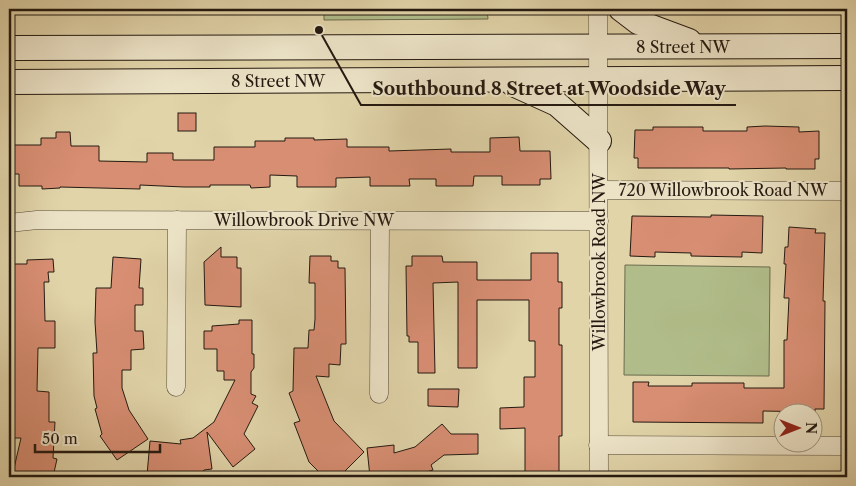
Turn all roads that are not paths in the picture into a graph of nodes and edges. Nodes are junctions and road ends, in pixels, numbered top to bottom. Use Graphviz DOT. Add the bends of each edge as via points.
graph roads {
  1 [pos="598,9"];
  2 [pos="621,9"];
  3 [pos="847,46"];
  4 [pos="598,47"];
  5 [pos="707,47"];
  6 [pos="9,48"];
  7 [pos="598,79"];
  8 [pos="845,79"];
  9 [pos="502,80"];
  10 [pos="9,82"];
  11 [pos="599,141"];
  12 [pos="599,190"];
  13 [pos="847,191"];
  14 [pos="177,220"];
  15 [pos="380,221"];
  16 [pos="599,221"];
  17 [pos="9,223"];
  18 [pos="176,387"];
  19 [pos="379,394"];
  20 [pos="598,445"];
  21 [pos="847,446"];
  22 [pos="599,477"];
  1 -- 4 [label="street, Willowbrook Road NW"];
  2 -- 5 [label="main road" via="638,22"];
  3 -- 5 [label="main road, 8 Street NW"];
  4 -- 5 [label="main road, 8 Street NW"];
  4 -- 6 [label="main road, 8 Street NW"];
  4 -- 7 [label="street, Willowbrook Road NW"];
  7 -- 8 [label="main road, 8 Street NW"];
  7 -- 9 [label="main road, 8 Street NW"];
  7 -- 11 [label="street, Willowbrook Road NW"];
  9 -- 10 [label="main road, 8 Street NW"];
  9 -- 11 [label="main road" via="557,104"];
  11 -- 12 [label="street, Willowbrook Road NW"];
  12 -- 13 [label="street, 720 Willowbrook Road NW"];
  12 -- 16 [label="street, Willowbrook Road NW"];
  14 -- 15 [label="street, Willowbrook Drive NW"];
  14 -- 17 [label="street, Willowbrook Drive NW"];
  14 -- 18 [label="street"];
  15 -- 16 [label="street, Willowbrook Drive NW"];
  15 -- 19 [label="street"];
  16 -- 20 [label="street, Willowbrook Road NW"];
  20 -- 21 [label="street"];
  20 -- 22 [label="street, Willowbrook Road NW"];
}
